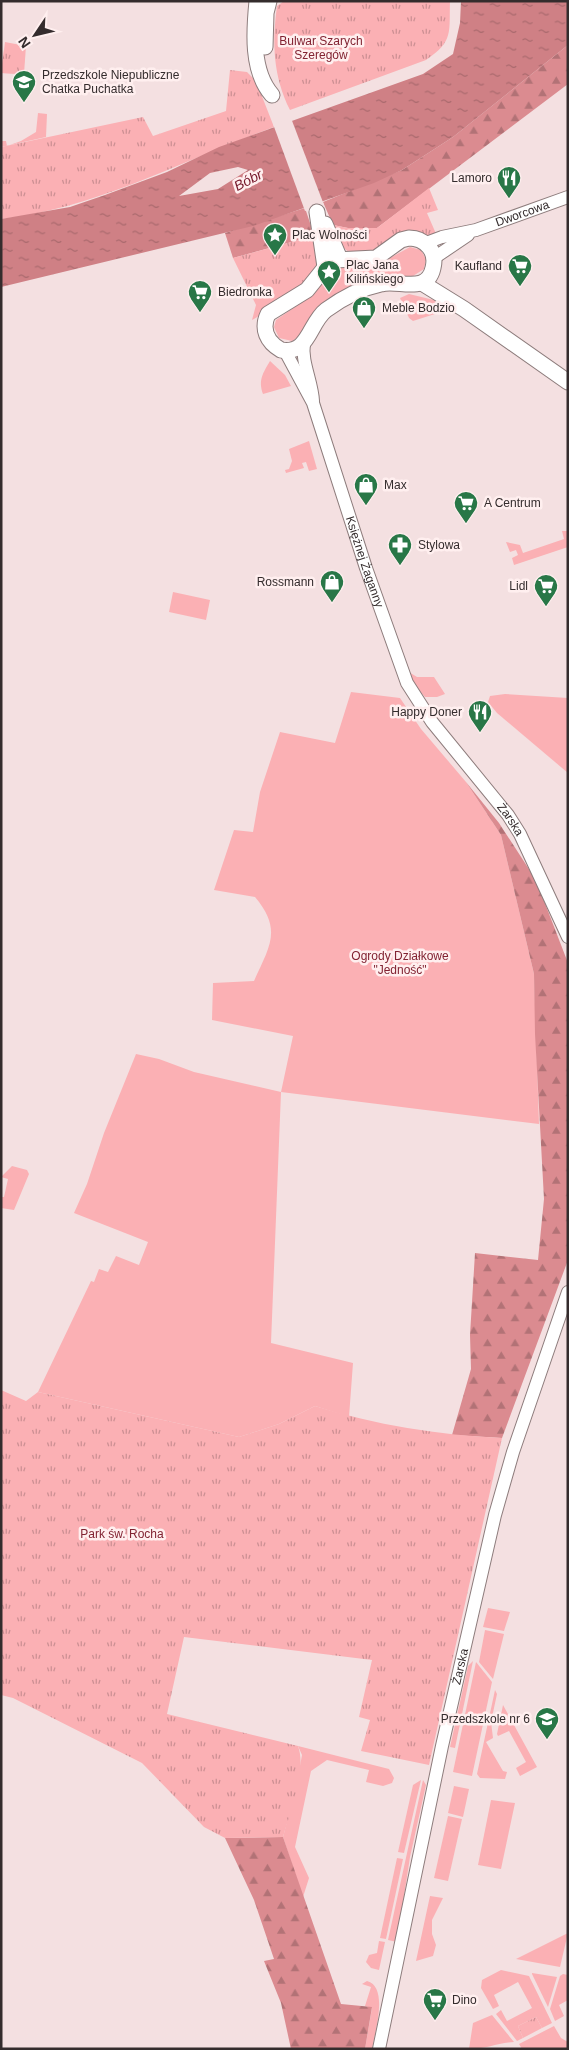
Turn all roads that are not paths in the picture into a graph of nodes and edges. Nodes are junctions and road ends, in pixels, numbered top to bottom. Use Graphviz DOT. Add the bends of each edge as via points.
graph roads {
  1 [pos="257,1"];
  2 [pos="269,1"];
  3 [pos="568,197"];
  4 [pos="476,230"];
  5 [pos="426,244"];
  6 [pos="340,259"];
  7 [pos="434,263"];
  8 [pos="325,267"];
  9 [pos="422,283"];
  10 [pos="464,309"];
  11 [pos="304,343"];
  12 [pos="285,351"];
  13 [pos="568,382"];
  14 [pos="313,403"];
  15 [pos="428,716"];
  16 [pos="568,937"];
  17 [pos="568,1292"];
  18 [pos="379,2049"];
  1 -- 2 [label="main road" via="254,24 259,67 272,96 264,38"];
  3 -- 4 [label="street, Dworcowa"];
  4 -- 5 [label="street, Dworcowa"];
  4 -- 7 [label="street, Dworcowa"];
  5 -- 6 [label="main road" via="417,238 409,238 376,258"];
  5 -- 7 [label="main road"];
  6 -- 8 [label="main road"];
  6 -- 8 [label="main road" via="317,212"];
  7 -- 9 [label="main road"];
  7 -- 10 [label="main road" via="445,286 460,300"];
  8 -- 12 [label="main road" via="307,290 274,309 266,320 264,327 268,339"];
  9 -- 10 [label="main road"];
  9 -- 11 [label="main road" via="412,286 398,282 379,284 342,301 318,318"];
  10 -- 13 [label="main road"];
  11 -- 12 [label="main road"];
  11 -- 14 [label="street, Księżnej Żaganny" via="302,352"];
  12 -- 14 [label="street, Księżnej Żaganny"];
  14 -- 15 [label="street, Księżnej Żaganny" via="398,660 410,689"];
  15 -- 16 [label="street, Żarska" via="508,815"];
  17 -- 18 [label="street, Żarska" via="495,1515 442,1746"];
}
